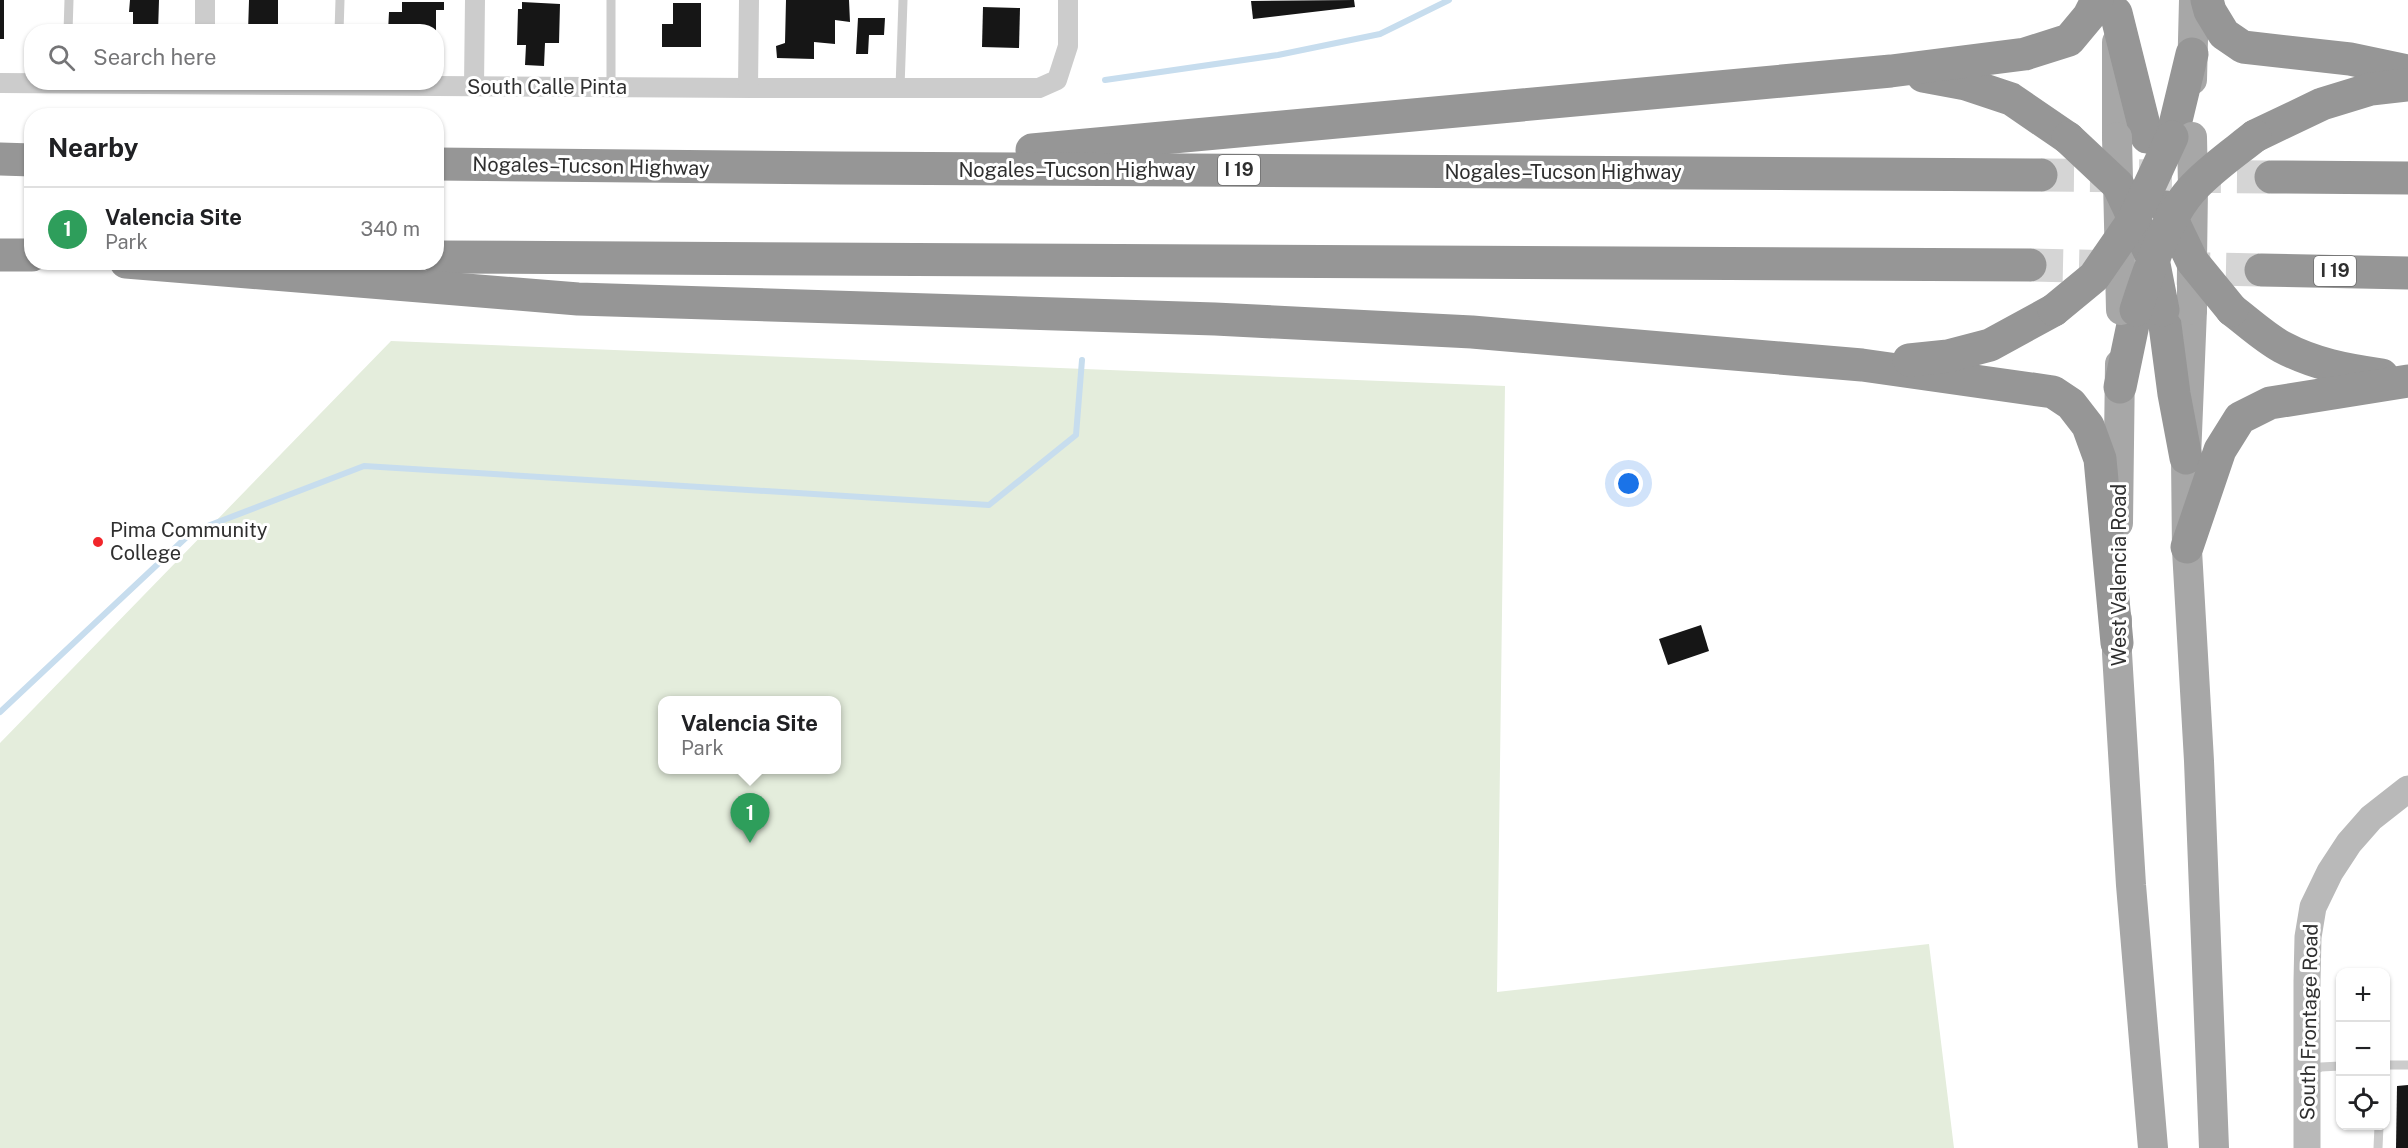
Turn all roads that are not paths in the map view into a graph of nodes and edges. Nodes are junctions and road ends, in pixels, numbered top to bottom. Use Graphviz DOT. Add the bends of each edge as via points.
graph roads {
  1 [pos="69,0"];
  2 [pos="205,0"];
  3 [pos="340,0"];
  4 [pos="475,0"];
  5 [pos="611,0"];
  6 [pos="749,0"];
  7 [pos="903,0"];
  8 [pos="1068,0"];
  9 [pos="2194,0"];
  10 [pos="2207,0"];
  11 [pos="2110,4"];
  12 [pos="68,24"];
  13 [pos="205,24"];
  14 [pos="339,24"];
  15 [pos="2192,54"];
  16 [pos="1891,71"];
  17 [pos="2408,71"];
  18 [pos="0,83"];
  19 [pos="24,83"];
  20 [pos="2408,85"];
  21 [pos="444,86"];
  22 [pos="474,86"];
  23 [pos="611,87"];
  24 [pos="748,88"];
  25 [pos="900,88"];
  26 [pos="2157,137"];
  27 [pos="0,159"];
  28 [pos="24,159"];
  29 [pos="444,164"];
  30 [pos="840,168"];
  31 [pos="2041,175"];
  32 [pos="2154,176"];
  33 [pos="2271,177"];
  34 [pos="2408,178"];
  35 [pos="2118,184"];
  36 [pos="2193,187"];
  37 [pos="2171,221"];
  38 [pos="2127,231"];
  39 [pos="0,255"];
  40 [pos="24,255"];
  41 [pos="444,257"];
  42 [pos="2153,259"];
  43 [pos="2192,261"];
  44 [pos="2030,265"];
  45 [pos="224,270"];
  46 [pos="2261,270"];
  47 [pos="2408,273"];
  48 [pos="2153,310"];
  49 [pos="1862,365"];
  50 [pos="2408,380"];
  51 [pos="2120,387"];
  52 [pos="2186,458"];
  53 [pos="2187,547"];
  54 [pos="2117,643"];
  55 [pos="2408,789"];
  56 [pos="2390,1065"];
  57 [pos="2408,1065"];
  58 [pos="2336,1066"];
  59 [pos="2307,1074"];
  60 [pos="2379,1130"];
  61 [pos="2153,1148"];
  62 [pos="2214,1148"];
  63 [pos="2307,1148"];
  64 [pos="2378,1148"];
  1 -- 12 [label="lane"];
  2 -- 13 [label="street"];
  3 -- 14 [label="lane"];
  4 -- 22 [label="street"];
  5 -- 23 [label="lane"];
  6 -- 24 [label="street"];
  7 -- 25 [label="lane"];
  8 -- 25 [label="street, South Calle Pinta" via="1068,46 1057,80 1039,88"];
  9 -- 15 [label="main road"];
  10 -- 17 [label="highway" via="2224,34 2242,47 2350,59"];
  11 -- 16 [label="highway" via="2089,16 2069,40 2025,54"];
  11 -- 26 [label="highway"];
  15 -- 26 [label="highway"];
  16 -- 30 [label="highway"];
  16 -- 35 [label="highway, bridge" via="1966,84 2011,99 2068,138"];
  18 -- 19 [label="street, South Calle Pinta"];
  20 -- 36 [label="highway, bridge" via="2371,89 2322,104 2255,136"];
  21 -- 22 [label="street, South Calle Pinta"];
  22 -- 23 [label="street, South Calle Pinta"];
  23 -- 24 [label="street, South Calle Pinta"];
  24 -- 25 [label="street, South Calle Pinta"];
  26 -- 32 [label="highway, bridge"];
  26 -- 35 [label="main road, bridge"];
  26 -- 36 [label="main road, bridge"];
  27 -- 28 [label="highway"];
  29 -- 30 [label="highway, Nogales–Tucson Highway / I 19"];
  30 -- 31 [label="highway, Nogales–Tucson Highway / I 19"];
  32 -- 37 [label="highway, bridge"];
  32 -- 38 [label="highway, bridge"];
  33 -- 34 [label="highway"];
  35 -- 38 [label="highway, bridge"];
  36 -- 37 [label="highway, bridge"];
  36 -- 43 [label="main road, bridge"];
  37 -- 42 [label="highway, bridge"];
  37 -- 43 [label="highway, bridge"];
  38 -- 42 [label="highway, bridge"];
  38 -- 48 [label="main road, bridge"];
  38 -- 49 [label="highway, bridge" via="2094,277 2054,310 1990,345 1948,356"];
  39 -- 40 [label="highway"];
  41 -- 44 [label="highway"];
  42 -- 48 [label="highway, bridge"];
  43 -- 48 [label="main road, bridge"];
  43 -- 50 [label="highway, bridge" via="2232,310 2280,346 2337,369"];
  45 -- 49 [label="highway" via="578,299 1414,329"];
  46 -- 47 [label="highway, I 19"];
  48 -- 51 [label="highway"];
  48 -- 52 [label="highway"];
  49 -- 54 [label="highway" via="2053,392 2071,404 2088,426 2100,459"];
  50 -- 53 [label="highway" via="2270,403 2240,418 2220,450"];
  51 -- 54 [label="main road, West Valencia Road"];
  52 -- 53 [label="main road"];
  53 -- 62 [label="main road"];
  54 -- 61 [label="main road, West Valencia Road" via="2131,885"];
  55 -- 59 [label="street, South Frontage Road" via="2371,818 2349,843 2313,907 2308,937"];
  56 -- 57 [label="lane"];
  58 -- 59 [label="lane" via="2321,1067"];
  59 -- 63 [label="street, South Frontage Road"];
  60 -- 64 [label="lane"];
}
